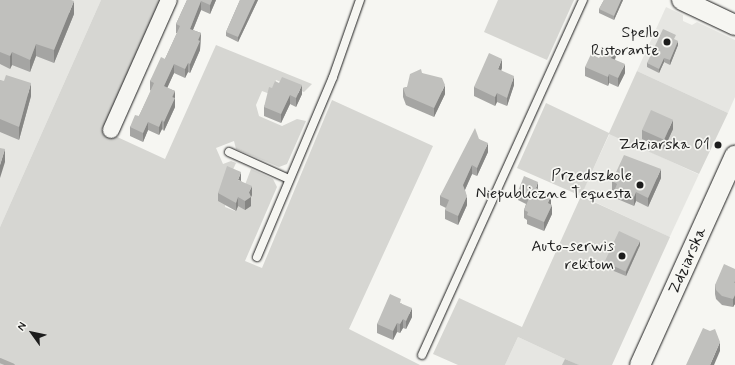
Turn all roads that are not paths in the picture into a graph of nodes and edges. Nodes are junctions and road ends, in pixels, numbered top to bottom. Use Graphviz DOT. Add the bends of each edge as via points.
graph roads {
  1 [pos="169,0"];
  2 [pos="360,0"];
  3 [pos="583,0"];
  4 [pos="682,0"];
  5 [pos="735,25"];
  6 [pos="111,130"];
  7 [pos="229,152"];
  8 [pos="735,156"];
  9 [pos="289,179"];
  10 [pos="257,257"];
  11 [pos="422,355"];
  12 [pos="640,365"];
  1 -- 6 [label="street"];
  2 -- 9 [label="lane" via="333,77"];
  3 -- 11 [label="lane"];
  4 -- 5 [label="street"];
  7 -- 9 [label="lane"];
  8 -- 12 [label="street, Zdziarska"];
  9 -- 10 [label="lane"];
}
